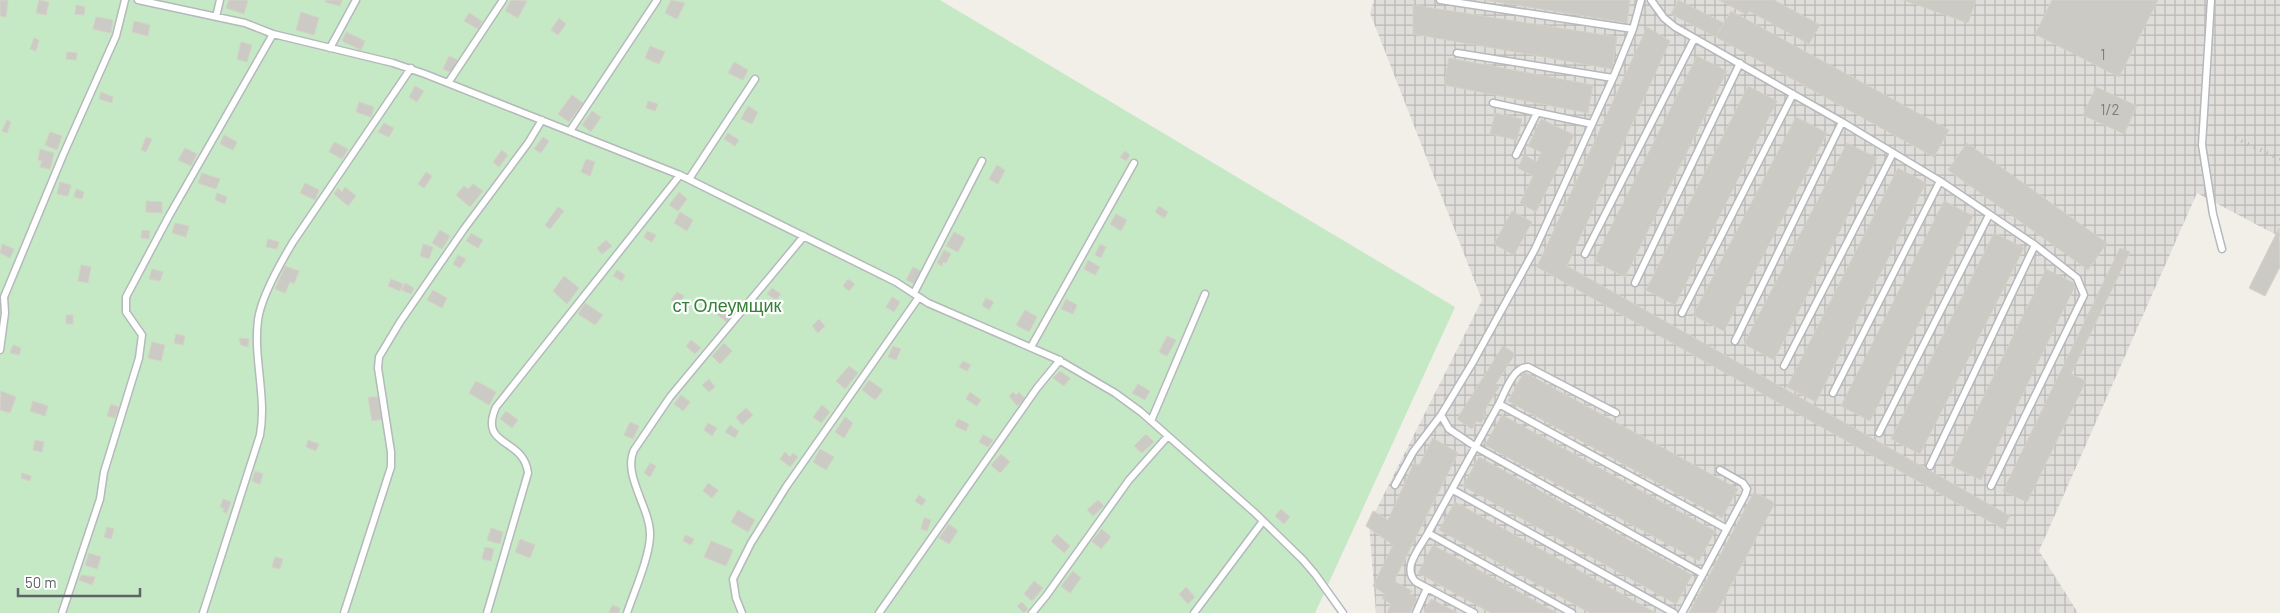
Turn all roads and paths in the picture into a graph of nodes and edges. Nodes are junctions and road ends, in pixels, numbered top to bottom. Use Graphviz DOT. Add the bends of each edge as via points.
graph roads {
  1 [pos="125,0"];
  2 [pos="139,0"];
  3 [pos="220,0"];
  4 [pos="356,0"];
  5 [pos="503,0"];
  6 [pos="657,0"];
  7 [pos="1440,0"];
  8 [pos="1641,0"];
  9 [pos="1651,0"];
  10 [pos="2211,0"];
  11 [pos="216,17"];
  12 [pos="1633,29"];
  13 [pos="273,34"];
  14 [pos="1694,39"];
  15 [pos="330,48"];
  16 [pos="1457,53"];
  17 [pos="1740,64"];
  18 [pos="411,68"];
  19 [pos="1612,78"];
  20 [pos="755,79"];
  21 [pos="448,83"];
  22 [pos="1793,94"];
  23 [pos="1494,103"];
  24 [pos="1537,113"];
  25 [pos="542,120"];
  26 [pos="1842,122"];
  27 [pos="1592,124"];
  28 [pos="570,131"];
  29 [pos="1893,153"];
  30 [pos="1516,155"];
  31 [pos="982,161"];
  32 [pos="1134,162"];
  33 [pos="680,175"];
  34 [pos="689,179"];
  35 [pos="1940,181"];
  36 [pos="1989,215"];
  37 [pos="804,236"];
  38 [pos="2035,245"];
  39 [pos="2222,249"];
  40 [pos="1585,254"];
  41 [pos="1635,283"];
  42 [pos="1205,294"];
  43 [pos="917,295"];
  44 [pos="1682,313"];
  45 [pos="1735,341"];
  46 [pos="1031,347"];
  47 [pos="0,350"];
  48 [pos="1060,360"];
  49 [pos="1784,366"];
  50 [pos="1833,393"];
  51 [pos="1499,404"];
  52 [pos="1616,413"];
  53 [pos="1441,415"];
  54 [pos="1151,421"];
  55 [pos="1879,433"];
  56 [pos="1168,436"];
  57 [pos="1476,447"];
  58 [pos="1930,466"];
  59 [pos="1720,470"];
  60 [pos="1395,485"];
  61 [pos="1990,486"];
  62 [pos="1453,490"];
  63 [pos="1263,521"];
  64 [pos="1726,529"];
  65 [pos="1428,533"];
  66 [pos="1703,574"];
  67 [pos="1427,588"];
  68 [pos="62,613"];
  69 [pos="203,613"];
  70 [pos="344,613"];
  71 [pos="487,613"];
  72 [pos="627,613"];
  73 [pos="742,613"];
  74 [pos="879,613"];
  75 [pos="1032,613"];
  76 [pos="1194,613"];
  77 [pos="1344,613"];
  78 [pos="1416,613"];
  79 [pos="1474,613"];
  80 [pos="1572,613"];
  81 [pos="1674,613"];
  82 [pos="1682,613"];
  1 -- 47 [label="lane" via="116,36 4,297"];
  2 -- 11 [label="lane"];
  3 -- 11 [label="lane"];
  4 -- 15 [label="lane"];
  5 -- 21 [label="lane"];
  6 -- 28 [label="lane"];
  7 -- 12 [label="lane"];
  8 -- 12 [label="lane"];
  9 -- 14 [label="lane" via="1668,21"];
  10 -- 39 [label="lane" via="2202,145"];
  11 -- 13 [label="lane" via="245,23"];
  12 -- 19 [label="lane"];
  13 -- 15 [label="lane"];
  13 -- 68 [label="lane" via="126,297 126,312 142,335 140,351 104,472 100,499"];
  14 -- 17 [label="lane"];
  14 -- 40 [label="lane"];
  15 -- 18 [label="lane"];
  16 -- 19 [label="lane"];
  17 -- 22 [label="lane"];
  17 -- 41 [label="lane"];
  18 -- 21 [label="lane"];
  18 -- 69 [label="lane" via="293,242 260,313 258,333 263,419 260,436"];
  19 -- 27 [label="lane"];
  20 -- 34 [label="lane"];
  21 -- 25 [label="lane"];
  22 -- 26 [label="lane"];
  22 -- 44 [label="lane"];
  23 -- 24 [label="lane"];
  24 -- 27 [label="lane"];
  24 -- 30 [label="lane"];
  25 -- 28 [label="lane"];
  25 -- 70 [label="lane" via="400,322 379,357 391,468"];
  26 -- 29 [label="lane"];
  26 -- 45 [label="lane"];
  27 -- 53 [label="lane" via="1535,248"];
  28 -- 33 [label="lane"];
  29 -- 35 [label="lane"];
  29 -- 49 [label="lane"];
  31 -- 43 [label="lane"];
  32 -- 46 [label="lane"];
  33 -- 34 [label="lane"];
  33 -- 71 [label="lane" via="494,412 490,425 492,430 519,453 528,473"];
  34 -- 37 [label="lane"];
  35 -- 36 [label="lane"];
  35 -- 50 [label="lane"];
  36 -- 38 [label="lane"];
  36 -- 55 [label="lane"];
  37 -- 43 [label="lane"];
  37 -- 72 [label="lane" via="670,397 631,456 631,468 650,537"];
  38 -- 58 [label="lane"];
  38 -- 61 [label="lane" via="2077,278 2084,295"];
  42 -- 54 [label="lane"];
  43 -- 46 [label="lane" via="928,303"];
  43 -- 73 [label="lane" via="786,487 752,543 733,579"];
  46 -- 48 [label="lane"];
  48 -- 54 [label="lane" via="1115,393"];
  48 -- 74 [label="lane"];
  51 -- 52 [label="lane" via="1516,373 1528,367"];
  51 -- 57 [label="lane"];
  51 -- 64 [label="lane"];
  53 -- 57 [label="lane" via="1449,429"];
  53 -- 60 [label="lane" via="1413,452"];
  54 -- 56 [label="lane"];
  56 -- 63 [label="lane"];
  56 -- 75 [label="lane" via="1128,480"];
  57 -- 62 [label="lane"];
  57 -- 66 [label="lane"];
  59 -- 64 [label="lane" via="1743,483 1746,490"];
  62 -- 65 [label="lane"];
  62 -- 81 [label="lane"];
  63 -- 76 [label="lane"];
  63 -- 77 [label="lane" via="1316,574"];
  64 -- 66 [label="lane"];
  65 -- 67 [label="lane" via="1409,567 1413,579"];
  65 -- 80 [label="lane"];
  66 -- 82 [label="lane"];
  67 -- 78 [label="lane"];
  67 -- 79 [label="lane"];
}
